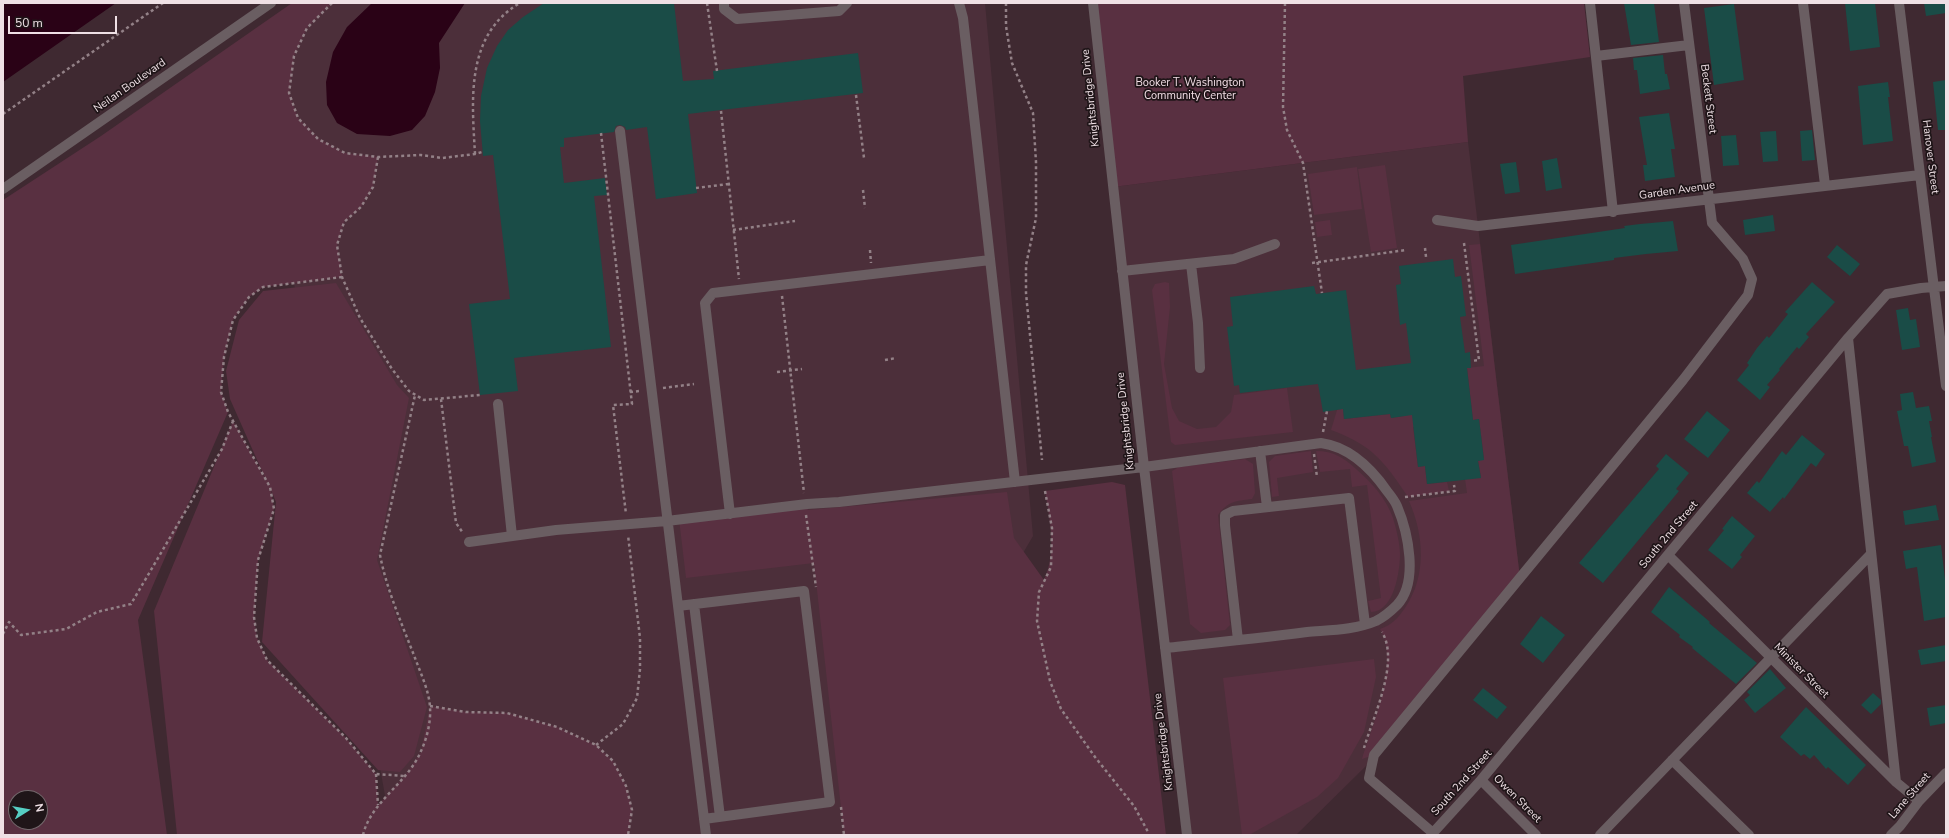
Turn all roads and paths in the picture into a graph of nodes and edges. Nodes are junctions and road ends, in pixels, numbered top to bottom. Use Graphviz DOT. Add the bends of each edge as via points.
graph roads {
  1 [pos="163,3"];
  2 [pos="271,3"];
  3 [pos="332,3"];
  4 [pos="520,3"];
  5 [pos="706,3"];
  6 [pos="724,3"];
  7 [pos="847,3"];
  8 [pos="959,3"];
  9 [pos="1006,3"];
  10 [pos="1093,3"];
  11 [pos="1285,3"];
  12 [pos="1590,3"];
  13 [pos="1684,3"];
  14 [pos="1803,3"];
  15 [pos="1899,3"];
  16 [pos="1689,45"];
  17 [pos="1596,56"];
  18 [pos="717,71"];
  19 [pos="856,95"];
  20 [pos="721,111"];
  21 [pos="3,114"];
  22 [pos="620,131"];
  23 [pos="601,133"];
  24 [pos="482,152"];
  25 [pos="474,154"];
  26 [pos="378,157"];
  27 [pos="864,158"];
  28 [pos="1920,175"];
  29 [pos="728,184"];
  30 [pos="1825,185"];
  31 [pos="696,188"];
  32 [pos="3,189"];
  33 [pos="863,190"];
  34 [pos="1709,198"];
  35 [pos="865,208"];
  36 [pos="1613,212"];
  37 [pos="795,220"];
  38 [pos="1437,220"];
  39 [pos="733,230"];
  40 [pos="1464,243"];
  41 [pos="1275,244"];
  42 [pos="1425,248"];
  43 [pos="870,250"];
  44 [pos="1406,250"];
  45 [pos="1426,257"];
  46 [pos="990,260"];
  47 [pos="1317,262"];
  48 [pos="1312,263"];
  49 [pos="872,264"];
  50 [pos="1191,264"];
  51 [pos="1122,271"];
  52 [pos="342,277"];
  53 [pos="1946,286"];
  54 [pos="1934,287"];
  55 [pos="741,289"];
  56 [pos="782,293"];
  57 [pos="1322,293"];
  58 [pos="1848,338"];
  59 [pos="896,358"];
  60 [pos="885,360"];
  61 [pos="1471,361"];
  62 [pos="1200,368"];
  63 [pos="802,369"];
  64 [pos="790,370"];
  65 [pos="777,372"];
  66 [pos="694,384"];
  67 [pos="1946,386"];
  68 [pos="660,388"];
  69 [pos="641,391"];
  70 [pos="630,392"];
  71 [pos="415,395"];
  72 [pos="480,395"];
  73 [pos="442,399"];
  74 [pos="498,404"];
  75 [pos="1327,411"];
  76 [pos="233,421"];
  77 [pos="1323,432"];
  78 [pos="1260,451"];
  79 [pos="1314,454"];
  80 [pos="1042,460"];
  81 [pos="1144,467"];
  82 [pos="1317,477"];
  83 [pos="1015,482"];
  84 [pos="1454,485"];
  85 [pos="1045,491"];
  86 [pos="804,493"];
  87 [pos="1404,497"];
  88 [pos="1267,507"];
  89 [pos="730,514"];
  90 [pos="667,521"];
  91 [pos="627,524"];
  92 [pos="512,536"];
  93 [pos="469,542"];
  94 [pos="1871,554"];
  95 [pos="1668,555"];
  96 [pos="694,604"];
  97 [pos="678,606"];
  98 [pos="1370,623"];
  99 [pos="3,634"];
  100 [pos="1238,640"];
  101 [pos="1165,648"];
  102 [pos="1771,657"];
  103 [pos="430,706"];
  104 [pos="596,745"];
  105 [pos="1363,750"];
  106 [pos="1672,760"];
  107 [pos="1946,773"];
  108 [pos="376,774"];
  109 [pos="405,776"];
  110 [pos="1481,780"];
  111 [pos="1896,782"];
  112 [pos="1919,801"];
  113 [pos="378,806"];
  114 [pos="720,817"];
  115 [pos="704,819"];
  116 [pos="1901,831"];
  117 [pos="1432,834"];
  118 [pos="363,835"];
  119 [pos="628,835"];
  120 [pos="706,835"];
  121 [pos="1148,835"];
  122 [pos="1187,835"];
  123 [pos="1536,835"];
  124 [pos="1600,835"];
  125 [pos="1749,835"];
  126 [pos="1891,835"];
  1 -- 21 [label="path"];
  2 -- 32 [label="street, Neilan Boulevard"];
  3 -- 26 [label="path" via="307,28 294,56 289,94 298,118 318,138 345,153"];
  4 -- 25 [label="path" via="506,11 488,35 475,68 472,106"];
  5 -- 18 [label="path"];
  6 -- 7 [label="street" via="724,9 737,19 839,11"];
  8 -- 46 [label="street" via="963,18"];
  9 -- 80 [label="path" via="1006,26 1012,63 1033,113 1036,218 1026,265 1026,293"];
  10 -- 51 [label="street, Knightsbridge Drive"];
  11 -- 47 [label="path" via="1283,107 1287,130 1303,163"];
  12 -- 17 [label="street"];
  13 -- 16 [label="street, Beckett Street"];
  14 -- 30 [label="street"];
  15 -- 28 [label="street, Hanover Street"];
  16 -- 17 [label="street"];
  16 -- 34 [label="street, Beckett Street"];
  17 -- 36 [label="street"];
  19 -- 27 [label="path"];
  20 -- 29 [label="path"];
  22 -- 90 [label="street"];
  23 -- 70 [label="path"];
  24 -- 25 [label="path"];
  25 -- 26 [label="path" via="442,158 421,155"];
  26 -- 52 [label="path" via="373,187 361,208 344,222 338,245"];
  28 -- 30 [label="street, Garden Avenue"];
  28 -- 54 [label="street, Hanover Street"];
  29 -- 31 [label="path"];
  29 -- 39 [label="path"];
  30 -- 34 [label="street, Garden Avenue"];
  33 -- 35 [label="path"];
  34 -- 36 [label="street, Garden Avenue"];
  34 -- 117 [label="street, Beckett Street" via="1712,223 1743,259 1752,278 1748,295 1683,380 1374,756 1369,778"];
  36 -- 38 [label="street, Garden Avenue" via="1478,226"];
  37 -- 39 [label="path"];
  39 -- 55 [label="path"];
  40 -- 61 [label="path" via="1479,360"];
  41 -- 50 [label="street" via="1234,259"];
  42 -- 45 [label="path"];
  43 -- 49 [label="path"];
  44 -- 47 [label="path"];
  46 -- 55 [label="street"];
  46 -- 83 [label="street"];
  47 -- 48 [label="path"];
  47 -- 57 [label="path"];
  50 -- 51 [label="street"];
  50 -- 62 [label="street"];
  51 -- 81 [label="street, Knightsbridge Drive"];
  52 -- 71 [label="path" via="360,318 392,369"];
  52 -- 76 [label="path" via="263,287 249,297 232,320 224,357 221,392"];
  53 -- 54 [label="street, South 2nd Street"];
  54 -- 58 [label="street, South 2nd Street" via="1888,294"];
  54 -- 67 [label="street, Hanover Street"];
  55 -- 89 [label="street" via="713,293 705,303"];
  56 -- 64 [label="path"];
  58 -- 94 [label="street"];
  58 -- 95 [label="street, South 2nd Street"];
  59 -- 60 [label="path"];
  63 -- 64 [label="path"];
  64 -- 65 [label="path"];
  64 -- 86 [label="path"];
  66 -- 68 [label="path"];
  69 -- 70 [label="path"];
  70 -- 91 [label="path" via="632,404 613,406"];
  71 -- 73 [label="path" via="424,400"];
  71 -- 103 [label="path" via="380,555 384,580 424,681"];
  72 -- 73 [label="path"];
  73 -- 93 [label="path" via="456,523"];
  74 -- 92 [label="street"];
  75 -- 77 [label="path"];
  76 -- 99 [label="path" via="222,449 131,604 97,612 66,629 21,635 9,622"];
  76 -- 108 [label="path" via="270,487 274,509 258,560 254,617 257,638 267,660 346,738"];
  78 -- 81 [label="street"];
  78 -- 88 [label="street"];
  78 -- 98 [label="street" via="1321,443 1333,445 1352,455 1376,474 1397,504 1410,556 1408,586 1398,604 1384,616"];
  79 -- 82 [label="path"];
  81 -- 83 [label="street"];
  81 -- 101 [label="street, Knightsbridge Drive"];
  83 -- 89 [label="street"];
  84 -- 87 [label="path" via="1455,491"];
  85 -- 121 [label="path" via="1052,528 1051,567 1039,592 1037,622 1050,681 1061,709 1134,806 1148,830"];
  88 -- 98 [label="street" via="1349,498"];
  88 -- 100 [label="street" via="1233,511 1225,515"];
  89 -- 90 [label="street"];
  90 -- 91 [label="street"];
  90 -- 97 [label="street"];
  91 -- 92 [label="street"];
  91 -- 104 [label="path" via="640,638 637,698 623,724"];
  92 -- 93 [label="street"];
  94 -- 102 [label="street"];
  94 -- 111 [label="street"];
  95 -- 102 [label="street, Minister Street"];
  95 -- 110 [label="street, South 2nd Street"];
  96 -- 97 [label="street"];
  96 -- 114 [label="street"];
  96 -- 114 [label="street" via="804,590 830,802"];
  97 -- 115 [label="street"];
  98 -- 100 [label="street"];
  98 -- 105 [label="path" via="1384,636 1387,675"];
  100 -- 101 [label="street"];
  101 -- 122 [label="street, Knightsbridge Drive"];
  102 -- 106 [label="street"];
  102 -- 111 [label="street, Minister Street"];
  103 -- 104 [label="path" via="466,712 507,713 557,727"];
  103 -- 109 [label="path" via="430,725 421,752"];
  104 -- 119 [label="path" via="613,761 626,786 632,810"];
  106 -- 124 [label="street"];
  106 -- 125 [label="street"];
  107 -- 112 [label="street, Lane Street"];
  108 -- 109 [label="path"];
  108 -- 113 [label="path"];
  109 -- 113 [label="path"];
  110 -- 117 [label="street, South 2nd Street"];
  110 -- 123 [label="street, Owen Street"];
  111 -- 112 [label="street, Minister Street"];
  112 -- 116 [label="street, Lane Street"];
  113 -- 118 [label="path" via="366,823"];
  114 -- 115 [label="street"];
  115 -- 120 [label="street"];
  116 -- 126 [label="street, Lane Street"];
}
